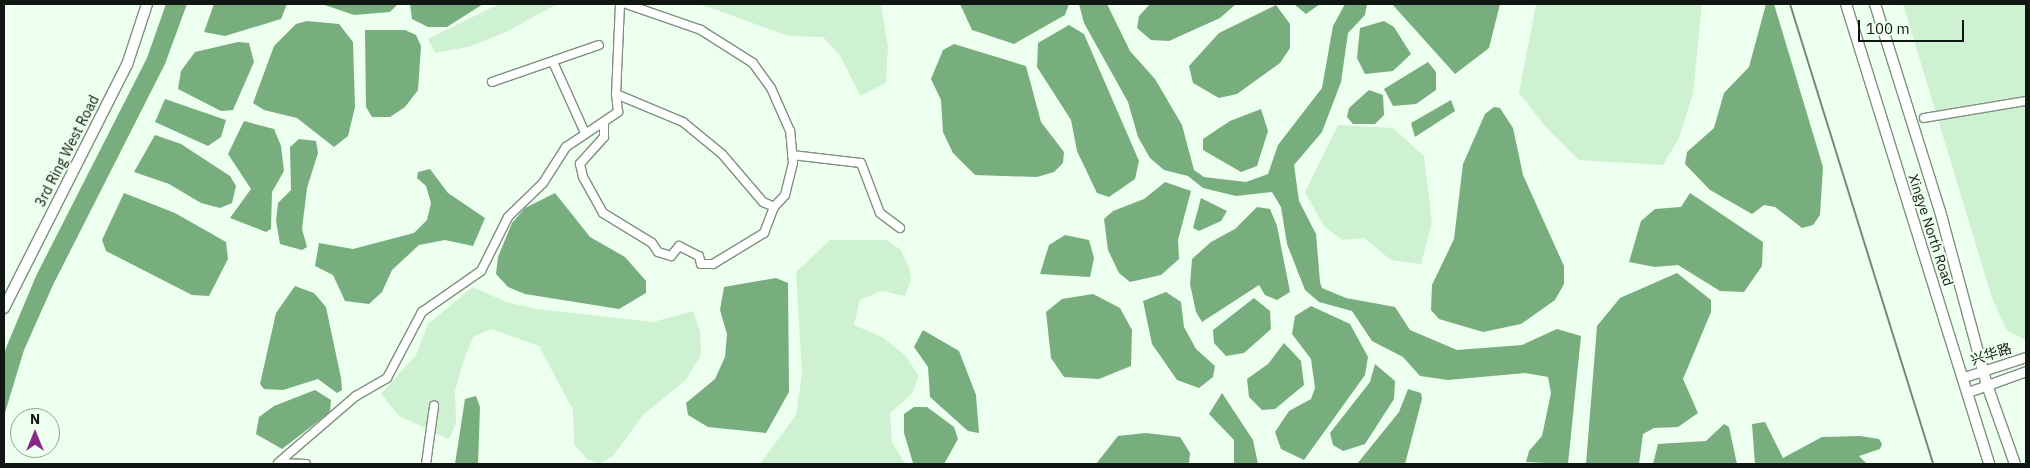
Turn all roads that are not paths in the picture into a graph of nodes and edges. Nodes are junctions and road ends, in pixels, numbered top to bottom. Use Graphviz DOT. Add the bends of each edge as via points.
graph roads {
  1 [pos="142,4"];
  2 [pos="147,4"];
  3 [pos="620,4"];
  4 [pos="626,4"];
  5 [pos="1846,4"];
  6 [pos="1875,4"];
  7 [pos="599,45"];
  8 [pos="553,62"];
  9 [pos="492,82"];
  10 [pos="616,94"];
  11 [pos="2026,101"];
  12 [pos="1924,118"];
  13 [pos="604,124"];
  14 [pos="585,133"];
  15 [pos="792,155"];
  16 [pos="774,207"];
  17 [pos="900,228"];
  18 [pos="4,297"];
  19 [pos="4,308"];
  20 [pos="2026,358"];
  21 [pos="1984,371"];
  22 [pos="2026,371"];
  23 [pos="1964,377"];
  24 [pos="1987,385"];
  25 [pos="1968,392"];
  26 [pos="434,406"];
  27 [pos="277,463"];
  28 [pos="306,464"];
  29 [pos="426,464"];
  30 [pos="1990,464"];
  31 [pos="2015,464"];
  1 -- 18 [label="main road, 3rd Ring West Road" via="123,63"];
  2 -- 19 [label="main road, 3rd Ring West Road" via="127,65"];
  3 -- 10 [label="street"];
  4 -- 15 [label="street" via="701,30 753,63 771,88 790,131"];
  5 -- 23 [label="main road, Xingye North Road"];
  6 -- 21 [label="main road, Xingye North Road"];
  7 -- 8 [label="street"];
  8 -- 9 [label="street"];
  8 -- 14 [label="street"];
  10 -- 13 [label="street" via="618,112"];
  10 -- 16 [label="street" via="683,122 722,154 763,202"];
  11 -- 12 [label="street"];
  13 -- 14 [label="street"];
  13 -- 16 [label="street" via="604,137 580,164 583,177 603,213 652,243 658,252 671,256 679,246 699,256 701,264 714,264 764,233"];
  14 -- 27 [label="street" via="566,147 543,184 508,216 481,271 422,312 387,378 356,396"];
  15 -- 16 [label="street" via="785,195"];
  15 -- 17 [label="street" via="861,163 880,213"];
  20 -- 21 [label="street, 兴华路"];
  21 -- 23 [label="street, 兴华路"];
  21 -- 24 [label="main road, Xingye North Road"];
  22 -- 24 [label="street, 兴华路"];
  23 -- 25 [label="main road, Xingye North Road"];
  24 -- 25 [label="street, 兴华路"];
  24 -- 31 [label="main road, Xingye North Road"];
  25 -- 30 [label="main road, Xingye North Road"];
  26 -- 29 [label="street"];
  27 -- 28 [label="street"];
}
